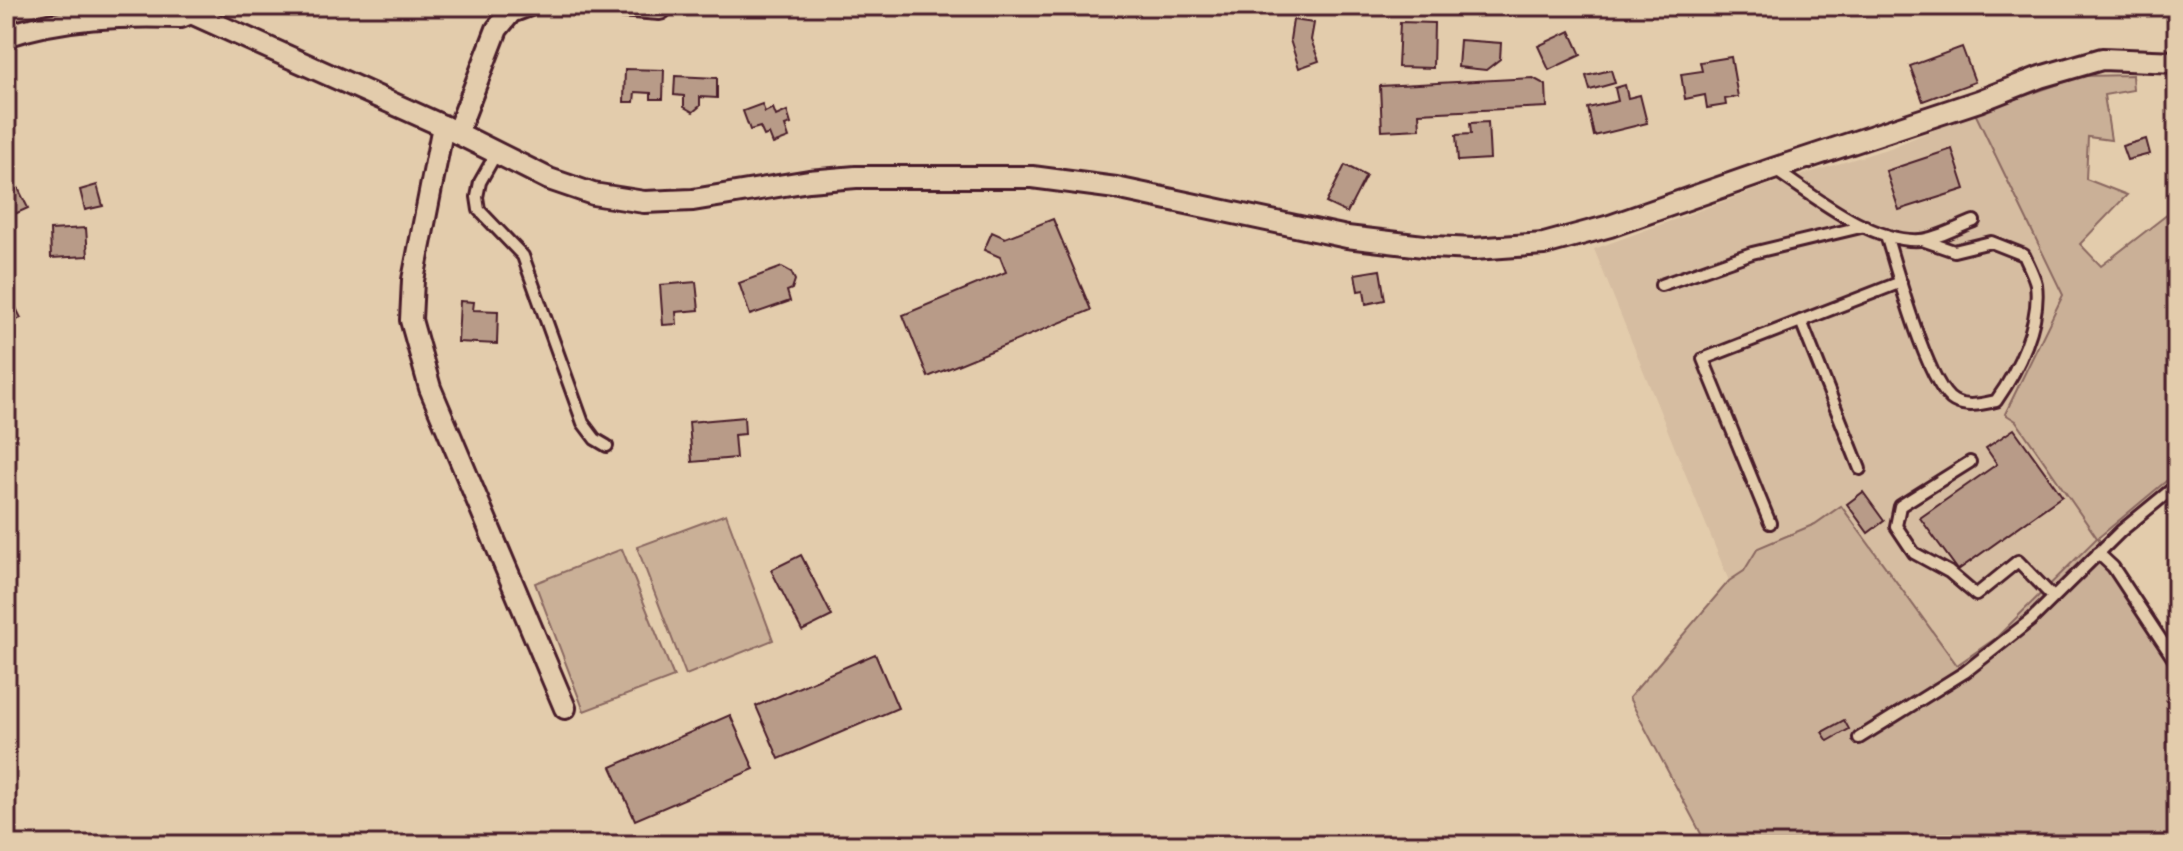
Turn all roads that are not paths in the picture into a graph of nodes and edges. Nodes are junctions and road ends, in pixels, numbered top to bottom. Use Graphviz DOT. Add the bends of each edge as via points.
graph roads {
  1 [pos="527,6"];
  2 [pos="620,6"];
  3 [pos="660,9"];
  4 [pos="193,10"];
  5 [pos="6,36"];
  6 [pos="2177,62"];
  7 [pos="450,129"];
  8 [pos="497,152"];
  9 [pos="1773,169"];
  10 [pos="1974,221"];
  11 [pos="1865,226"];
  12 [pos="1886,235"];
  13 [pos="1922,240"];
  14 [pos="1901,282"];
  15 [pos="1661,285"];
  16 [pos="1801,321"];
  17 [pos="607,446"];
  18 [pos="1970,462"];
  19 [pos="1860,469"];
  20 [pos="2177,485"];
  21 [pos="1770,523"];
  22 [pos="2098,553"];
  23 [pos="2053,597"];
  24 [pos="2177,664"];
  25 [pos="565,708"];
  26 [pos="1859,738"];
  1 -- 7 [label="street" via="511,12 497,29"];
  2 -- 3 [label="street"];
  4 -- 5 [label="street" via="181,17 41,24"];
  4 -- 7 [label="street"];
  6 -- 9 [label="street" via="2102,59"];
  7 -- 8 [label="street"];
  7 -- 25 [label="street" via="413,280 411,320 430,388"];
  8 -- 9 [label="street" via="593,194 644,202 856,177 1032,177 1116,188 1347,237 1474,249 1567,239"];
  8 -- 17 [label="lane" via="480,182 479,210 523,256 583,423"];
  9 -- 11 [label="lane"];
  10 -- 13 [label="lane"];
  11 -- 12 [label="lane"];
  11 -- 15 [label="lane" via="1752,253"];
  12 -- 13 [label="lane"];
  12 -- 14 [label="lane"];
  13 -- 14 [label="lane" via="1954,251 1991,242 2024,255 2036,281 2036,310 2010,381 1996,401 1974,406 1952,401 1920,342"];
  14 -- 16 [label="lane"];
  16 -- 19 [label="lane"];
  16 -- 21 [label="lane" via="1703,359"];
  18 -- 23 [label="lane" via="1900,506 1896,526 1914,553 1976,595 2018,561"];
  20 -- 22 [label="lane"];
  22 -- 23 [label="lane"];
  22 -- 24 [label="lane" via="2113,567"];
  23 -- 26 [label="lane" via="1965,672"];
}
